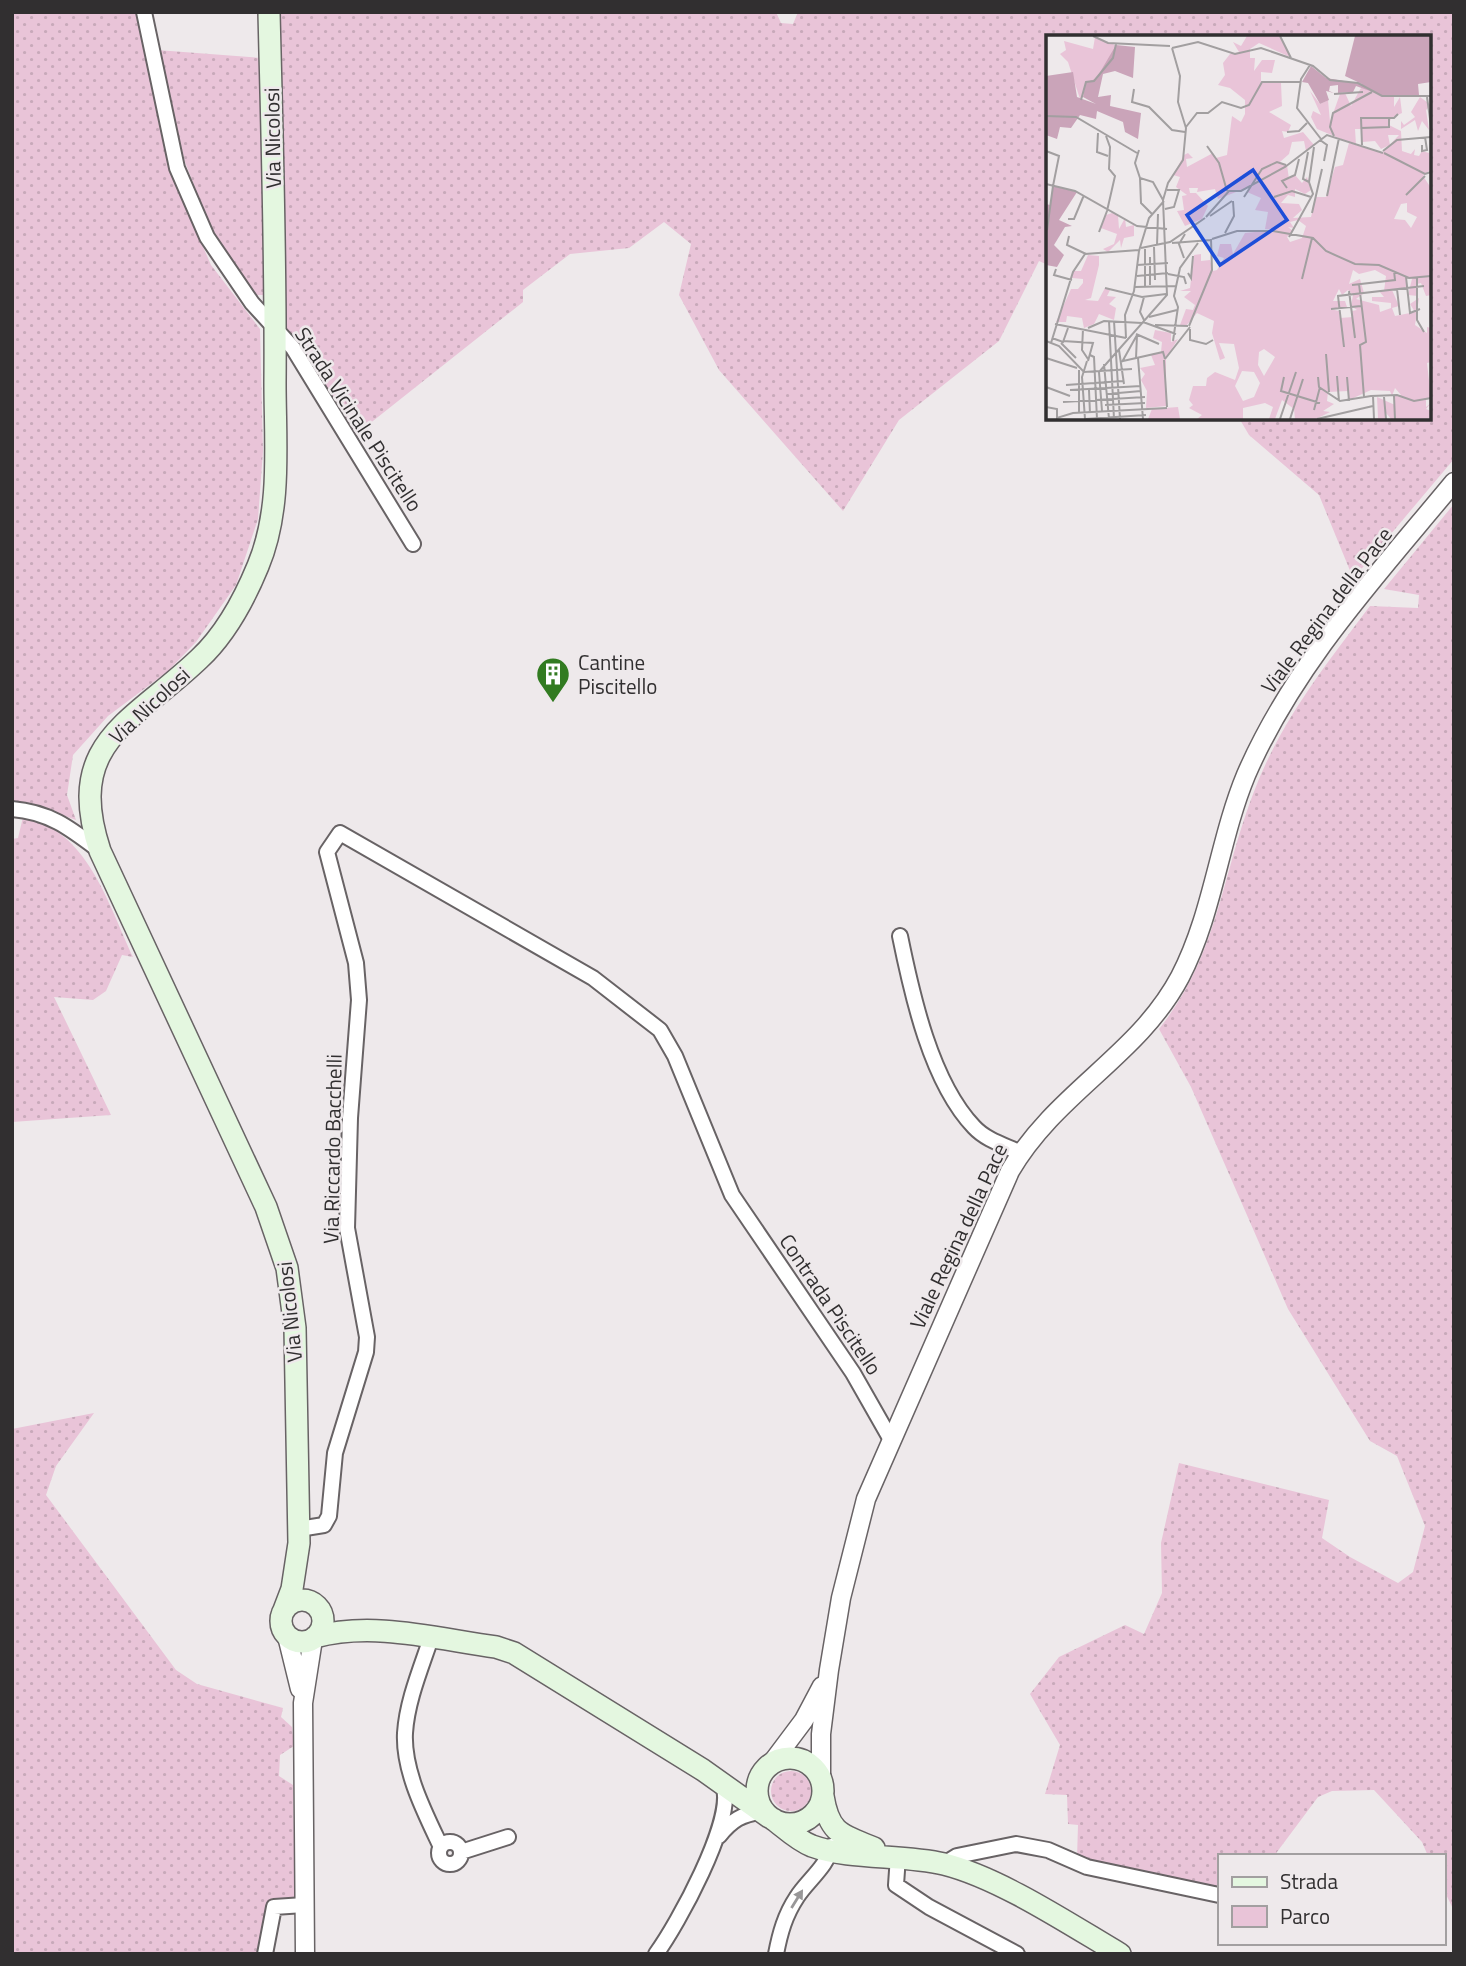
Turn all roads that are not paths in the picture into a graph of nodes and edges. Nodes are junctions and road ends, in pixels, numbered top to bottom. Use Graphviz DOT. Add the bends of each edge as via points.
graph roads {
  1 [pos="145,12"];
  2 [pos="269,12"];
  3 [pos="275,328"];
  4 [pos="1454,482"];
  5 [pos="413,544"];
  6 [pos="12,809"];
  7 [pos="340,833"];
  8 [pos="100,851"];
  9 [pos="900,936"];
  10 [pos="1021,1153"];
  11 [pos="890,1438"];
  12 [pos="299,1536"];
  13 [pos="317,1606"];
  14 [pos="284,1610"];
  15 [pos="377,1630"];
  16 [pos="287,1636"];
  17 [pos="314,1638"];
  18 [pos="431,1638"];
  19 [pos="829,1670"];
  20 [pos="303,1703"];
  21 [pos="767,1769"];
  22 [pos="703,1770"];
  23 [pos="822,1787"];
  24 [pos="724,1788"];
  25 [pos="768,1816"];
  26 [pos="831,1827"];
  27 [pos="508,1837"];
  28 [pos="714,1842"];
  29 [pos="831,1851"];
  30 [pos="895,1856"];
  31 [pos="944,1864"];
  32 [pos="1218,1895"];
  33 [pos="303,1905"];
  34 [pos="265,1954"];
  35 [pos="304,1954"];
  36 [pos="656,1954"];
  37 [pos="776,1954"];
  38 [pos="1017,1954"];
  39 [pos="1120,1954"];
  1 -- 3 [label="street, Strada Vicinale Piscitello" via="177,168 207,237"];
  2 -- 3 [label="main road, Via Nicolosi"];
  3 -- 5 [label="street, Strada Vicinale Piscitello" via="293,348"];
  3 -- 8 [label="main road, Via Nicolosi" via="274,501 259,564 215,642 134,713 100,753 89,787"];
  4 -- 10 [label="street, Viale Regina della Pace" via="1359,597 1276,714 1245,779 1201,925 1167,999 1137,1037 1058,1108"];
  6 -- 8 [label="street" via="36,811 61,821"];
  7 -- 11 [label="street, Contrada Piscitello" via="593,978 660,1030 732,1195 853,1373"];
  7 -- 12 [label="street, Via Riccardo Bacchelli" via="327,852 356,963 359,1000 347,1228 367,1337 335,1453 329,1516 324,1525"];
  8 -- 12 [label="main road, Via Nicolosi" via="278,1237 295,1328"];
  9 -- 10 [label="street" via="933,1054 953,1097 987,1138"];
  10 -- 11 [label="street, Viale Regina della Pace"];
  11 -- 19 [label="street, Viale Regina della Pace" via="856,1536"];
  12 -- 13 [label="main road"];
  12 -- 14 [label="main road" via="292,1589"];
  13 -- 14 [label="main road" via="302,1600"];
  13 -- 15 [label="main road"];
  13 -- 17 [label="main road" via="323,1620"];
  14 -- 16 [label="main road" via="281,1623"];
  15 -- 17 [label="main road"];
  15 -- 18 [label="main road"];
  16 -- 17 [label="main road" via="298,1642"];
  16 -- 20 [label="street"];
  17 -- 20 [label="street"];
  18 -- 22 [label="main road" via="496,1647 521,1656"];
  18 -- 27 [label="street" via="407,1712 405,1742 410,1773 441,1847 439,1857 447,1864 457,1861 461,1852"];
  19 -- 21 [label="street" via="804,1720"];
  19 -- 23 [label="street" via="821,1734"];
  20 -- 33 [label="street"];
  21 -- 22 [label="main road" via="742,1781"];
  21 -- 23 [label="main road" via="793,1758 805,1761"];
  21 -- 25 [label="main road" via="758,1797"];
  22 -- 24 [label="main road"];
  23 -- 25 [label="main road" via="818,1808 809,1818 784,1824"];
  23 -- 26 [label="main road"];
  24 -- 25 [label="main road"];
  24 -- 28 [label="street" via="727,1802"];
  25 -- 28 [label="street" via="744,1814"];
  25 -- 29 [label="main road" via="811,1846"];
  26 -- 29 [label="street"];
  26 -- 30 [label="main road"];
  28 -- 36 [label="street" via="674,1929"];
  29 -- 30 [label="main road"];
  37 -- 29 [label="street, one-way" via="786,1917"];
  30 -- 31 [label="main road"];
  30 -- 38 [label="street" via="897,1885"];
  31 -- 32 [label="street" via="957,1856 1016,1844 1048,1850 1087,1867"];
  31 -- 39 [label="main road" via="1003,1888"];
  33 -- 34 [label="street" via="274,1907"];
  33 -- 35 [label="street"];
}
